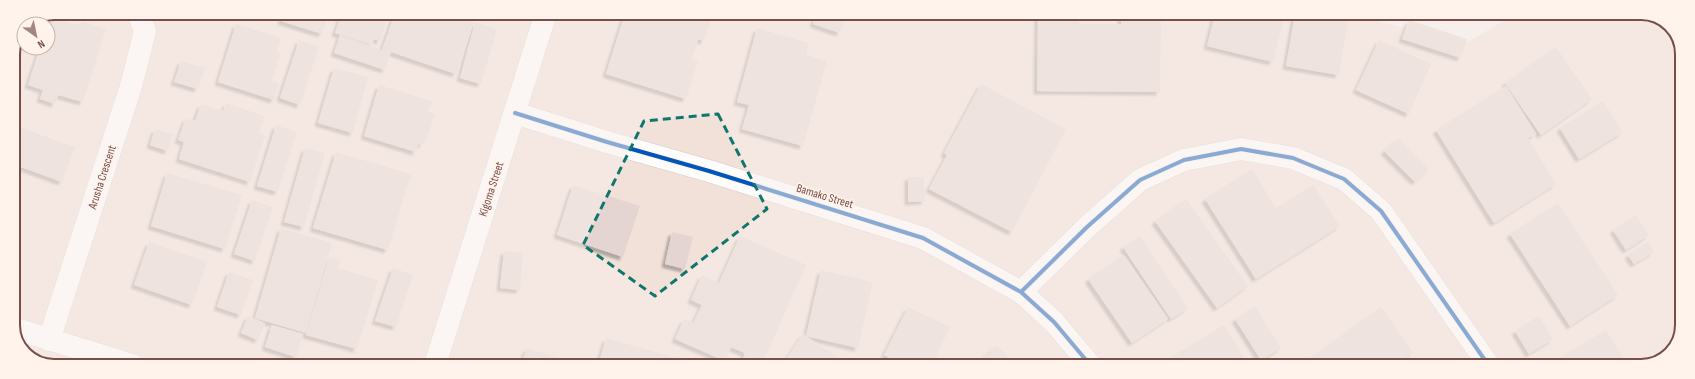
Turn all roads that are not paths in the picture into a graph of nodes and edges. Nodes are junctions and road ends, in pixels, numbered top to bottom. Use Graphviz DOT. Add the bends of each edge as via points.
graph roads {
  1 [pos="141,20"];
  2 [pos="544,20"];
  3 [pos="515,113"];
  4 [pos="1021,292"];
  5 [pos="21,331"];
  6 [pos="49,340"];
  7 [pos="112,359"];
  8 [pos="437,359"];
  9 [pos="1085,359"];
  10 [pos="1484,359"];
  1 -- 6 [label="street, Arusha Crescent" via="145,31 131,86"];
  2 -- 3 [label="street, Kigoma Street"];
  3 -- 4 [label="street, Bamako Street" via="923,238"];
  3 -- 8 [label="street, Kigoma Street"];
  4 -- 9 [label="street, Bamako Street" via="1054,322"];
  4 -- 10 [label="street" via="1087,227 1140,180 1184,160 1241,149 1293,158 1344,179 1381,211"];
  5 -- 6 [label="street"];
  6 -- 7 [label="street"];
}
